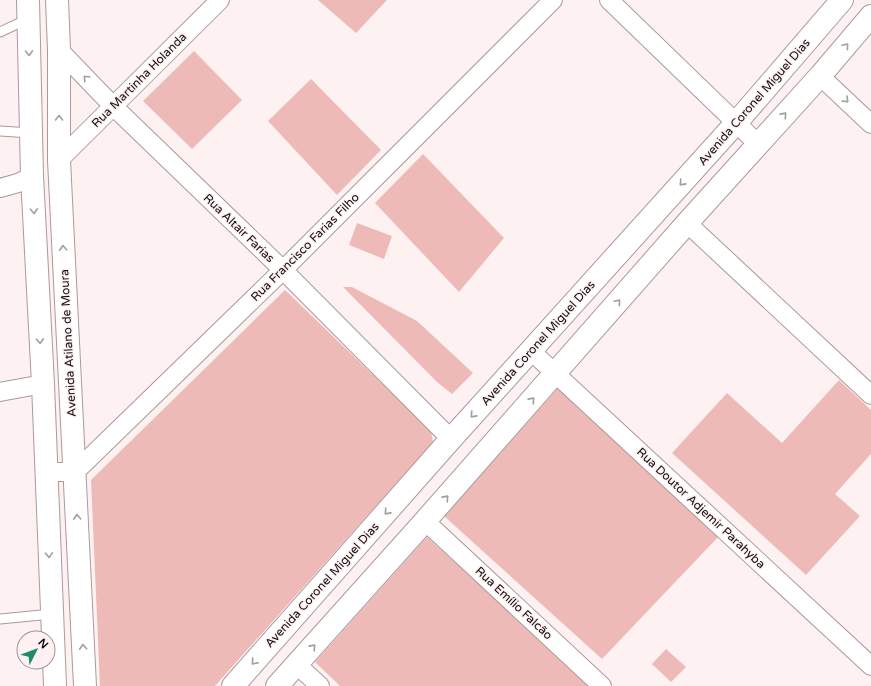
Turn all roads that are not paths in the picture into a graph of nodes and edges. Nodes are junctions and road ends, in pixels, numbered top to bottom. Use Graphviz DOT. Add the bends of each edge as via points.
graph roads {
  1 [pos="57,0"];
  2 [pos="220,0"];
  3 [pos="553,0"];
  4 [pos="609,0"];
  5 [pos="842,0"];
  6 [pos="28,9"];
  7 [pos="871,16"];
  8 [pos="0,32"];
  9 [pos="59,50"];
  10 [pos="820,76"];
  11 [pos="113,106"];
  12 [pos="736,123"];
  13 [pos="871,124"];
  14 [pos="0,131"];
  15 [pos="31,133"];
  16 [pos="758,144"];
  17 [pos="59,160"];
  18 [pos="32,176"];
  19 [pos="0,188"];
  20 [pos="687,223"];
  21 [pos="283,270"];
  22 [pos="531,351"];
  23 [pos="556,373"];
  24 [pos="43,384"];
  25 [pos="0,392"];
  26 [pos="871,395"];
  27 [pos="451,440"];
  28 [pos="46,472"];
  29 [pos="75,472"];
  30 [pos="425,521"];
  31 [pos="52,614"];
  32 [pos="0,619"];
  33 [pos="297,665"];
  34 [pos="871,666"];
  35 [pos="55,686"];
  36 [pos="85,686"];
  37 [pos="233,686"];
  38 [pos="277,686"];
  39 [pos="320,686"];
  40 [pos="602,686"];
  1 -- 9 [label="main road, Avenida Atilano de Moura"];
  2 -- 11 [label="street, Rua Martinha Holanda"];
  3 -- 21 [label="street, Rua Francisco Farias Filho"];
  4 -- 12 [label="street"];
  5 -- 12 [label="main road, Avenida Coronel Miguel Dias"];
  6 -- 8 [label="lane"];
  6 -- 15 [label="main road, one-way"];
  10 -- 7 [label="main road, one-way"];
  11 -- 9 [label="street, Rua Altair Farias, one-way"];
  17 -- 9 [label="main road, Avenida Atilano de Moura, one-way"];
  10 -- 13 [label="street, one-way"];
  16 -- 10 [label="main road, one-way"];
  11 -- 17 [label="street, Rua Martinha Holanda"];
  11 -- 21 [label="street, Rua Altair Farias"];
  12 -- 16 [label="street"];
  12 -- 22 [label="main road, Avenida Coronel Miguel Dias, one-way"];
  14 -- 15 [label="lane"];
  15 -- 18 [label="main road"];
  16 -- 20 [label="main road"];
  29 -- 17 [label="main road, Avenida Atilano de Moura, one-way"];
  18 -- 19 [label="street"];
  18 -- 24 [label="main road, one-way"];
  23 -- 20 [label="main road, one-way"];
  20 -- 26 [label="street"];
  21 -- 27 [label="street, Rua Altair Farias"];
  21 -- 29 [label="street, Rua Francisco Farias Filho"];
  22 -- 23 [label="street, Rua Doutor Adjemir Parahyba"];
  22 -- 27 [label="main road, Avenida Coronel Miguel Dias, one-way"];
  30 -- 23 [label="main road, one-way"];
  23 -- 34 [label="street, Rua Doutor Adjemir Parahyba"];
  24 -- 25 [label="street"];
  24 -- 28 [label="main road"];
  27 -- 37 [label="main road, Avenida Coronel Miguel Dias, one-way"];
  28 -- 29 [label="street"];
  28 -- 31 [label="main road, one-way"];
  36 -- 29 [label="main road, Avenida Atilano de Moura, one-way"];
  33 -- 30 [label="main road, one-way"];
  30 -- 40 [label="street, Rua Emílio Falcão"];
  31 -- 32 [label="lane"];
  31 -- 35 [label="main road"];
  33 -- 38 [label="main road"];
  33 -- 39 [label="street"];
}
